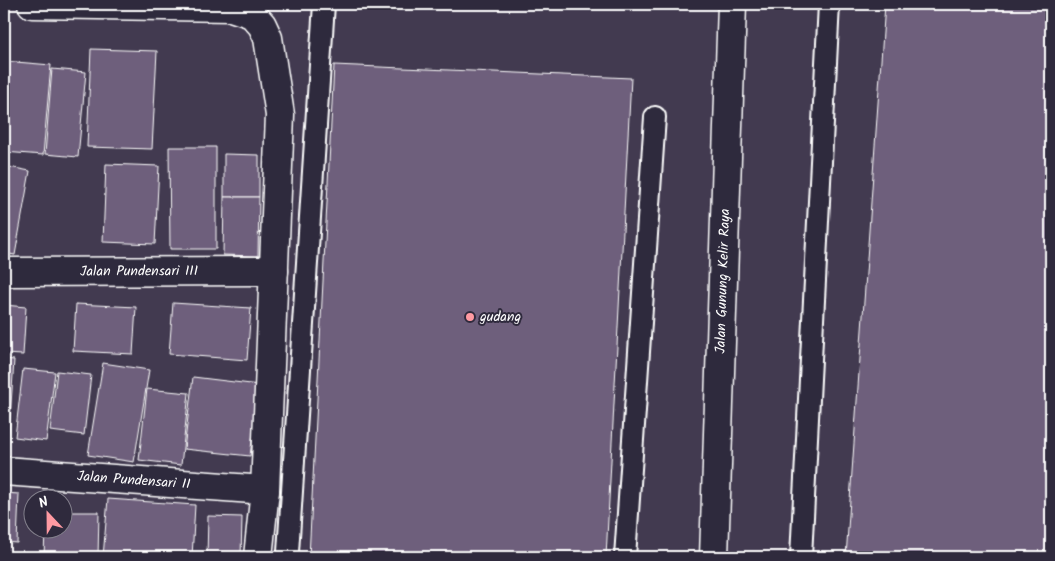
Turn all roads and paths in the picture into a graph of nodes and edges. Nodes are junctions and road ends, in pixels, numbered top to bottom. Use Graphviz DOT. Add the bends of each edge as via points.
graph roads {
  1 [pos="32,4"];
  2 [pos="324,4"];
  3 [pos="732,4"];
  4 [pos="829,4"];
  5 [pos="655,117"];
  6 [pos="274,271"];
  7 [pos="4,272"];
  8 [pos="4,471"];
  9 [pos="265,490"];
  10 [pos="258,557"];
  11 [pos="289,557"];
  12 [pos="625,557"];
  13 [pos="714,557"];
  14 [pos="801,557"];
  1 -- 6 [label="street" via="231,7 252,14 262,25 268,38 280,114"];
  2 -- 11 [label="lane"];
  3 -- 13 [label="street, Jalan Gunung Kelir Raya"];
  4 -- 14 [label="lane"];
  5 -- 12 [label="lane"];
  6 -- 7 [label="street, Jalan Pundensari III"];
  6 -- 9 [label="street"];
  8 -- 9 [label="street, Jalan Pundensari II"];
  9 -- 10 [label="street"];
}
